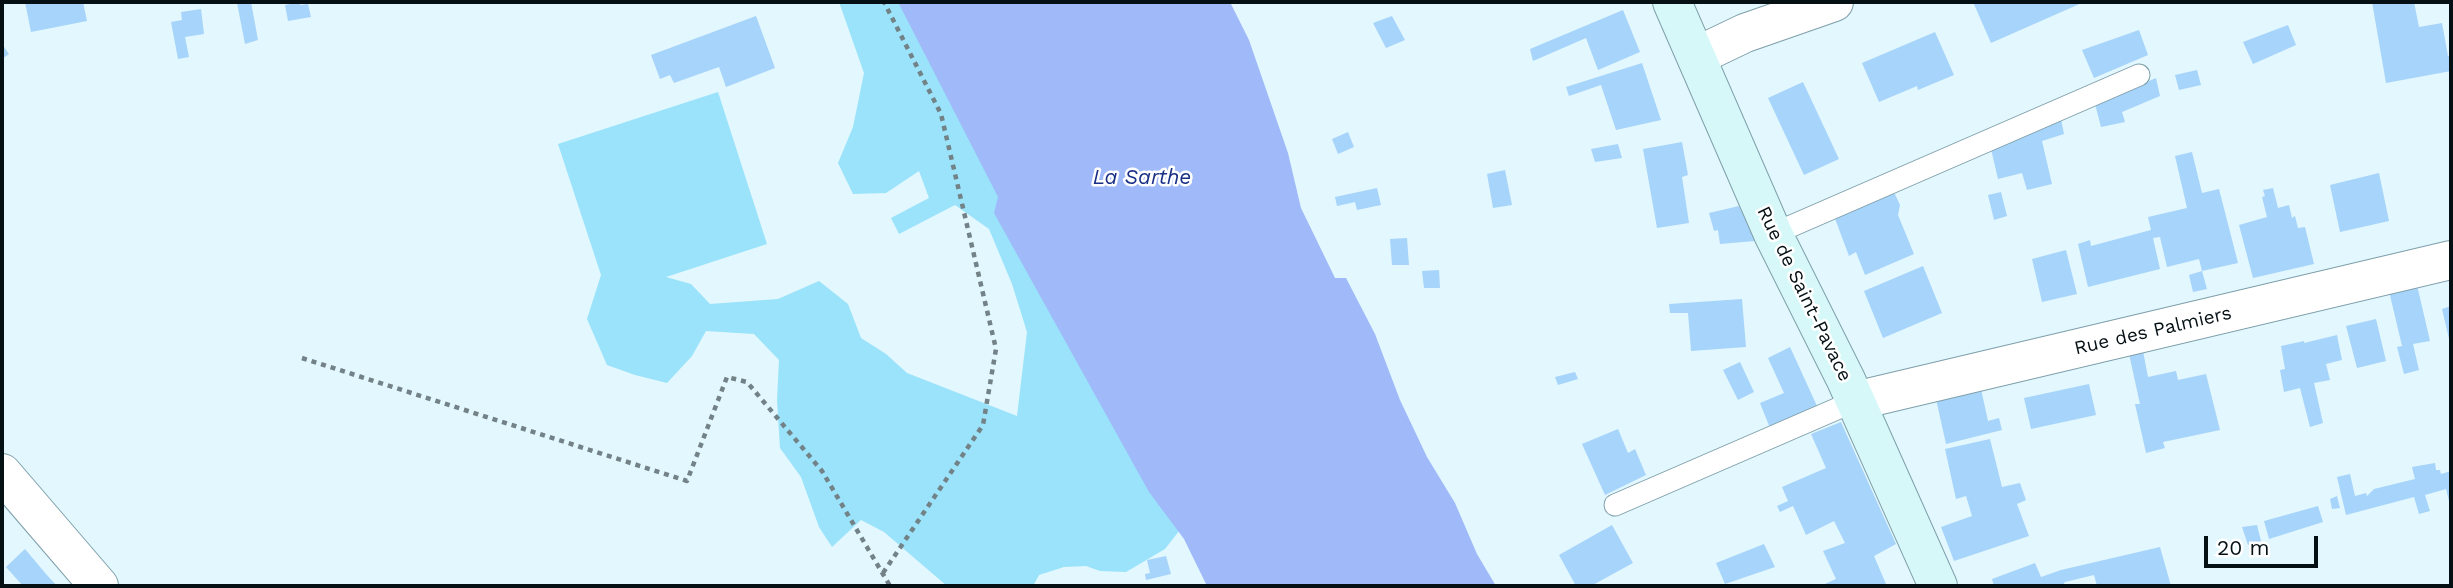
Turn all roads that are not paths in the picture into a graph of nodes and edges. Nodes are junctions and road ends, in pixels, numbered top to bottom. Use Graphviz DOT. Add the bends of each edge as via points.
graph roads {
  1 [pos="1672,2"];
  2 [pos="1834,2"];
  3 [pos="1697,56"];
  4 [pos="2139,75"];
  5 [pos="1773,234"];
  6 [pos="2451,260"];
  7 [pos="1855,401"];
  8 [pos="2,474"];
  9 [pos="1615,505"];
  10 [pos="99,586"];
  11 [pos="1938,586"];
  1 -- 3 [label="street, Rue de Saint-Pavace"];
  2 -- 3 [label="street" via="1745,33"];
  3 -- 5 [label="street, Rue de Saint-Pavace"];
  4 -- 5 [label="lane"];
  5 -- 7 [label="street, Rue de Saint-Pavace"];
  6 -- 7 [label="street, Rue des Palmiers"];
  7 -- 9 [label="lane"];
  7 -- 11 [label="street, Rue de Saint-Pavace"];
  8 -- 10 [label="street"];
}
